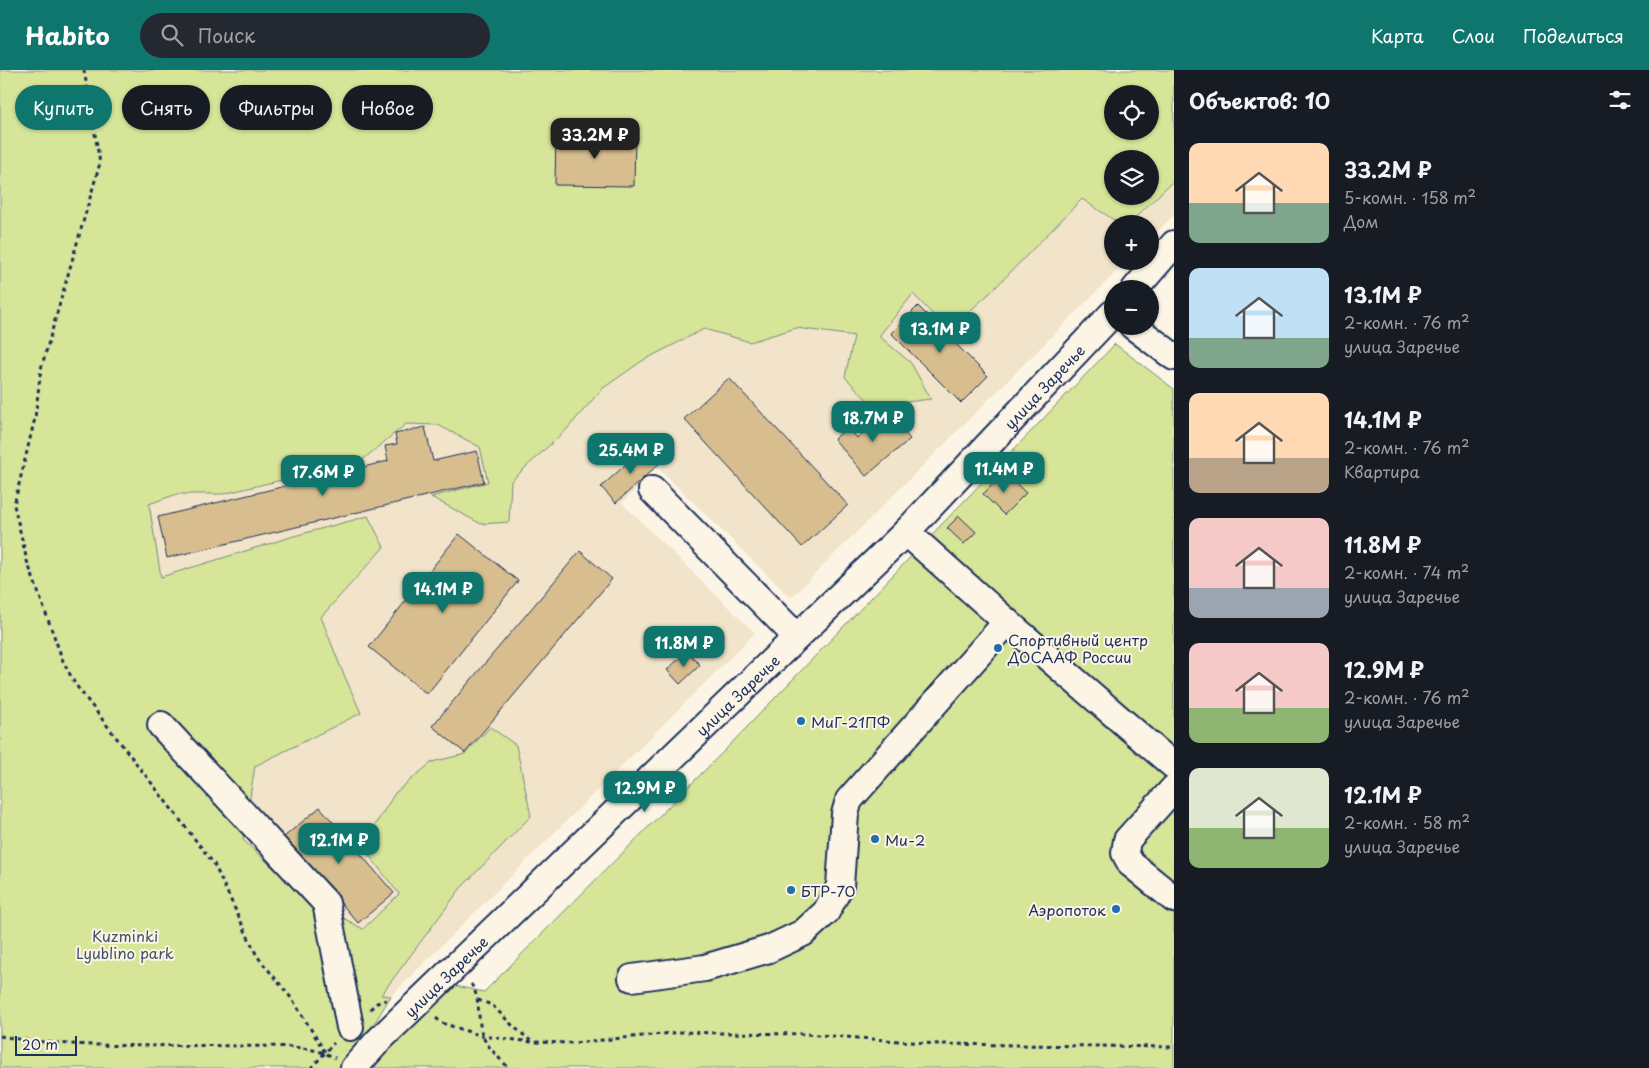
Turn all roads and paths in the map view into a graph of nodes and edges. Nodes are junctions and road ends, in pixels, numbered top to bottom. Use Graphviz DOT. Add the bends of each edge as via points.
graph roads {
  1 [pos="84,70"];
  2 [pos="1174,244"];
  3 [pos="1142,280"];
  4 [pos="1104,322"];
  5 [pos="1148,335"];
  6 [pos="1171,349"];
  7 [pos="652,490"];
  8 [pos="906,532"];
  9 [pos="1007,622"];
  10 [pos="797,637"];
  11 [pos="161,725"];
  12 [pos="1174,766"];
  13 [pos="1174,788"];
  14 [pos="1174,899"];
  15 [pos="455,968"];
  16 [pos="632,978"];
  17 [pos="478,1000"];
  18 [pos="419,1002"];
  19 [pos="350,1027"];
  20 [pos="0,1036"];
  21 [pos="482,1036"];
  22 [pos="532,1042"];
  23 [pos="1174,1048"];
  24 [pos="325,1052"];
  25 [pos="347,1064"];
  26 [pos="311,1068"];
  27 [pos="509,1068"];
  1 -- 24 [label="path" via="100,163 41,369 35,418 14,505 27,562 63,661 75,684 214,864 257,956 292,999"];
  2 -- 3 [label="street"];
  4 -- 8 [label="street, улица Заречье"];
  5 -- 6 [label="street"];
  7 -- 10 [label="street"];
  8 -- 9 [label="street"];
  8 -- 10 [label="street, улица Заречье"];
  9 -- 12 [label="street"];
  9 -- 16 [label="street" via="850,800 845,814 840,886 826,912 803,933 769,949 705,968"];
  10 -- 15 [label="street, улица Заречье"];
  11 -- 19 [label="street" via="326,903"];
  13 -- 14 [label="street" via="1127,840 1124,853 1131,864"];
  15 -- 17 [label="path" via="473,986"];
  15 -- 18 [label="street, улица Заречье"];
  17 -- 21 [label="path"];
  17 -- 22 [label="path" via="492,1005"];
  18 -- 19 [label="path" via="400,995 377,1003"];
  18 -- 21 [label="path" via="442,1023"];
  18 -- 25 [label="street, улица Заречье" via="378,1041"];
  19 -- 24 [label="path"];
  20 -- 24 [label="path" via="98,1046 187,1045 298,1048"];
  21 -- 22 [label="path"];
  21 -- 27 [label="path"];
  22 -- 23 [label="path" via="573,1043 682,1032 720,1032 806,1034 938,1044"];
  24 -- 25 [label="path"];
  24 -- 26 [label="path"];
}
